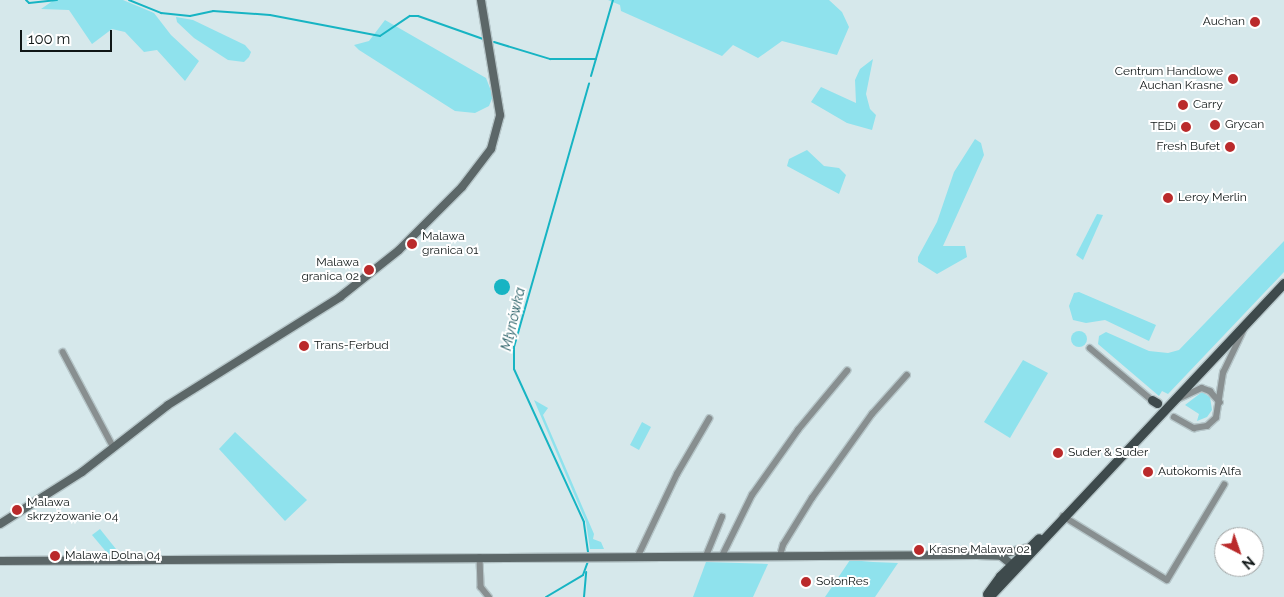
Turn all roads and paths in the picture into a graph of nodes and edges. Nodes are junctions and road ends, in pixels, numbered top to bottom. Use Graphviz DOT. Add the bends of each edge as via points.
graph roads {
  1 [pos="481,0"];
  2 [pos="1284,283"];
  3 [pos="1249,320"];
  4 [pos="1090,348"];
  5 [pos="63,352"];
  6 [pos="848,370"];
  7 [pos="906,375"];
  8 [pos="1155,402"];
  9 [pos="1220,402"];
  10 [pos="1170,404"];
  11 [pos="1174,417"];
  12 [pos="709,419"];
  13 [pos="113,446"];
  14 [pos="1224,485"];
  15 [pos="1063,516"];
  16 [pos="722,517"];
  17 [pos="0,524"];
  18 [pos="1049,530"];
  19 [pos="1027,548"];
  20 [pos="723,554"];
  21 [pos="996,555"];
  22 [pos="638,556"];
  23 [pos="706,556"];
  24 [pos="780,556"];
  25 [pos="480,557"];
  26 [pos="1028,558"];
  27 [pos="0,561"];
  28 [pos="1011,564"];
  29 [pos="1010,577"];
  30 [pos="489,597"];
  31 [pos="985,597"];
  32 [pos="989,597"];
  1 -- 13 [label="street" via="500,115 495,140 475,172 406,244 340,298 168,405"];
  2 -- 3 [label="main road"];
  3 -- 9 [label="street" via="1223,373"];
  3 -- 10 [label="main road"];
  4 -- 8 [label="street"];
  5 -- 13 [label="street"];
  6 -- 20 [label="street" via="798,430 752,495"];
  7 -- 24 [label="street" via="872,414 812,498 783,545"];
  9 -- 10 [label="street" via="1210,390 1198,388"];
  9 -- 11 [label="street" via="1216,418 1202,427 1190,427"];
  10 -- 15 [label="main road"];
  12 -- 22 [label="street" via="677,474"];
  13 -- 17 [label="street" via="68,481"];
  14 -- 15 [label="street" via="1167,580"];
  15 -- 18 [label="main road"];
  16 -- 23 [label="street"];
  18 -- 19 [label="main road"];
  18 -- 26 [label="main road"];
  19 -- 21 [label="street"];
  19 -- 28 [label="main road"];
  20 -- 23 [label="street"];
  20 -- 24 [label="street"];
  21 -- 24 [label="street"];
  21 -- 28 [label="street"];
  22 -- 23 [label="street"];
  22 -- 25 [label="street"];
  25 -- 27 [label="street"];
  25 -- 30 [label="street" via="480,587"];
  26 -- 28 [label="street"];
  26 -- 29 [label="main road"];
  28 -- 29 [label="street"];
  28 -- 31 [label="main road"];
  29 -- 32 [label="main road"];
}
